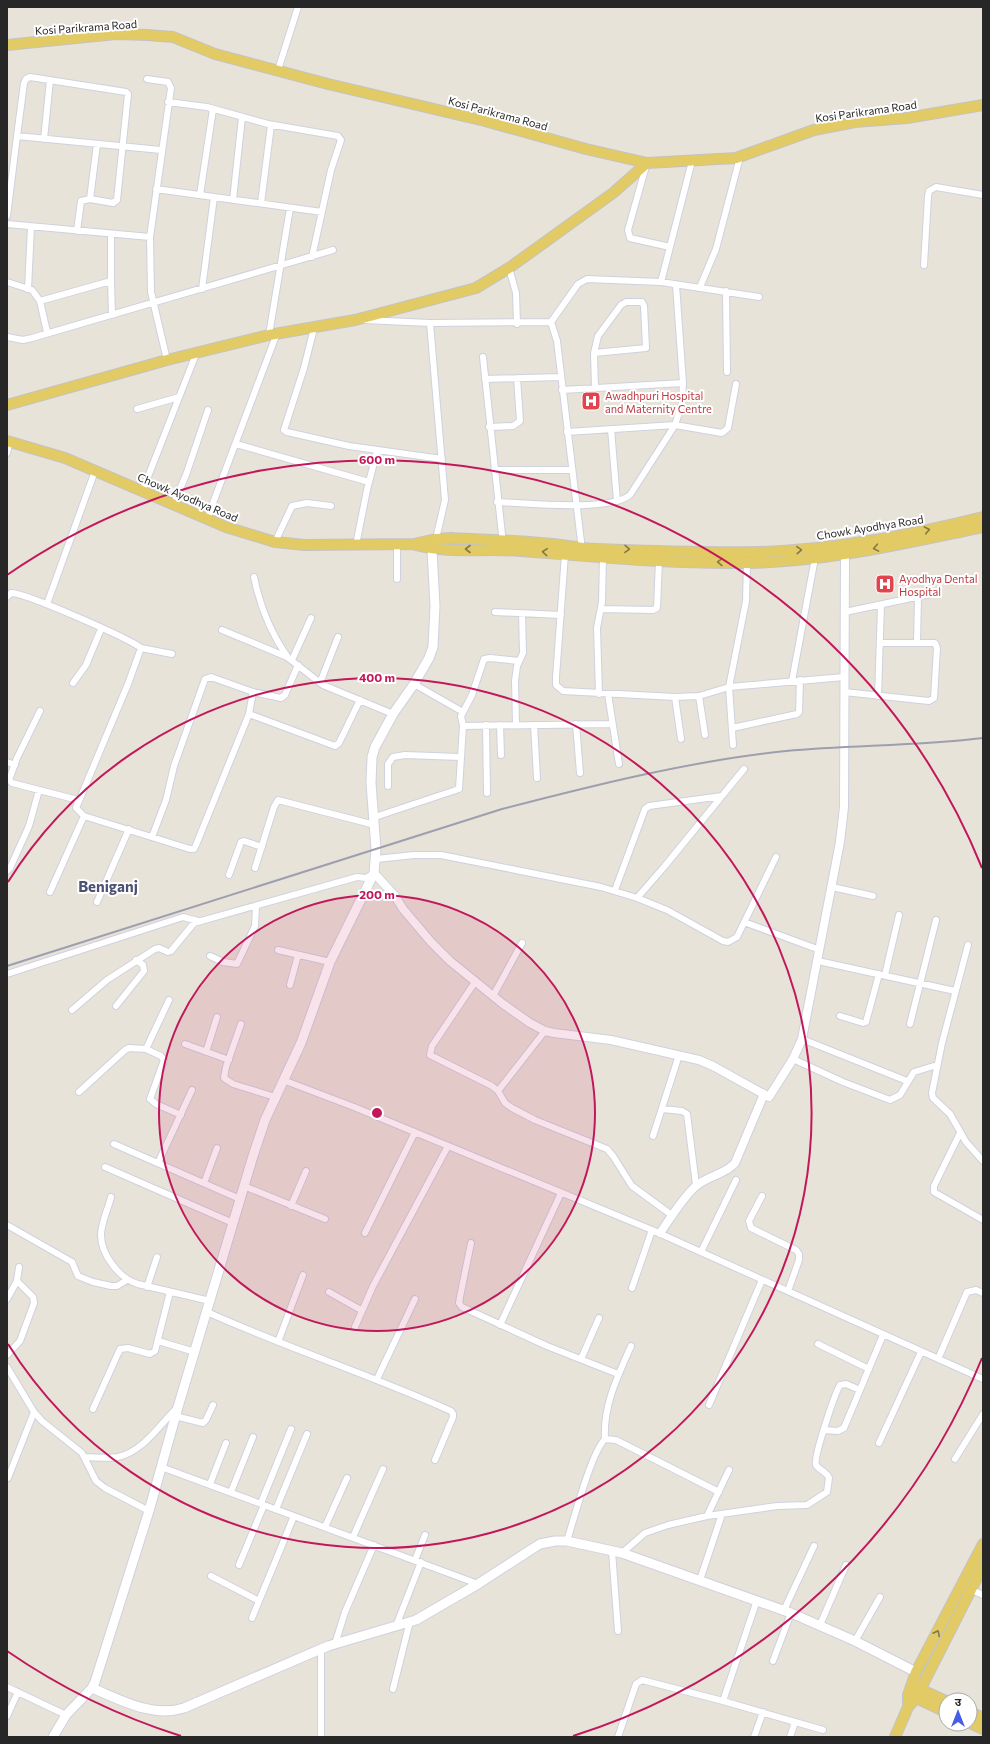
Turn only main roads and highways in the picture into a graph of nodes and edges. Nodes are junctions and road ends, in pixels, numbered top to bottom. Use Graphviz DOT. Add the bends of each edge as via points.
graph roads {
  1 [pos="7,45"];
  2 [pos="983,105"];
  3 [pos="647,163"];
  4 [pos="7,405"];
  5 [pos="9,441"];
  6 [pos="983,517"];
  7 [pos="983,527"];
  8 [pos="436,539"];
  9 [pos="414,544"];
  10 [pos="503,545"];
  11 [pos="432,550"];
  12 [pos="582,552"];
  13 [pos="983,1544"];
  14 [pos="983,1566"];
  15 [pos="931,1655"];
  16 [pos="916,1672"];
  17 [pos="92,1688"];
  18 [pos="913,1691"];
  19 [pos="938,1699"];
  20 [pos="938,1707"];
  21 [pos="53,1737"];
  22 [pos="895,1737"];
  1 -- 3 [label="main road, Kosi Parikrama Road" via="116,34 173,38 215,54"];
  2 -- 3 [label="main road, Kosi Parikrama Road" via="814,130 740,157"];
  3 -- 4 [label="main road" via="613,192 509,268 476,288 354,320 273,334 167,360"];
  5 -- 9 [label="main road, Chowk Ayodhya Road" via="65,458 207,519 275,542 305,545"];
  12 -- 6 [label="main road, Chowk Ayodhya Road, one-way" via="760,552 813,549 935,529"];
  7 -- 12 [label="main road, Chowk Ayodhya Road, one-way" via="845,554 747,563 603,558"];
  8 -- 9 [label="main road"];
  8 -- 10 [label="main road"];
  8 -- 11 [label="main road"];
  9 -- 11 [label="main road"];
  10 -- 11 [label="main road, one-way"];
  10 -- 12 [label="main road"];
  12 -- 10 [label="main road, one-way" via="565,554"];
  11 -- 17 [label="main road" via="435,635 429,658 393,714 372,756 371,783 376,859 374,873 330,962 301,1043 263,1128 175,1416 149,1511 107,1648"];
  15 -- 13 [label="main road, one-way"];
  14 -- 15 [label="main road" via="972,1590"];
  15 -- 16 [label="main road"];
  15 -- 18 [label="main road"];
  16 -- 17 [label="main road" via="856,1641 757,1600 612,1551 567,1541 555,1541 540,1544 478,1584 410,1622 321,1649 176,1711 132,1705 114,1700"];
  16 -- 18 [label="main road"];
  17 -- 21 [label="main road" via="66,1715"];
  18 -- 19 [label="main road"];
  18 -- 20 [label="main road"];
  18 -- 22 [label="main road"];
}
